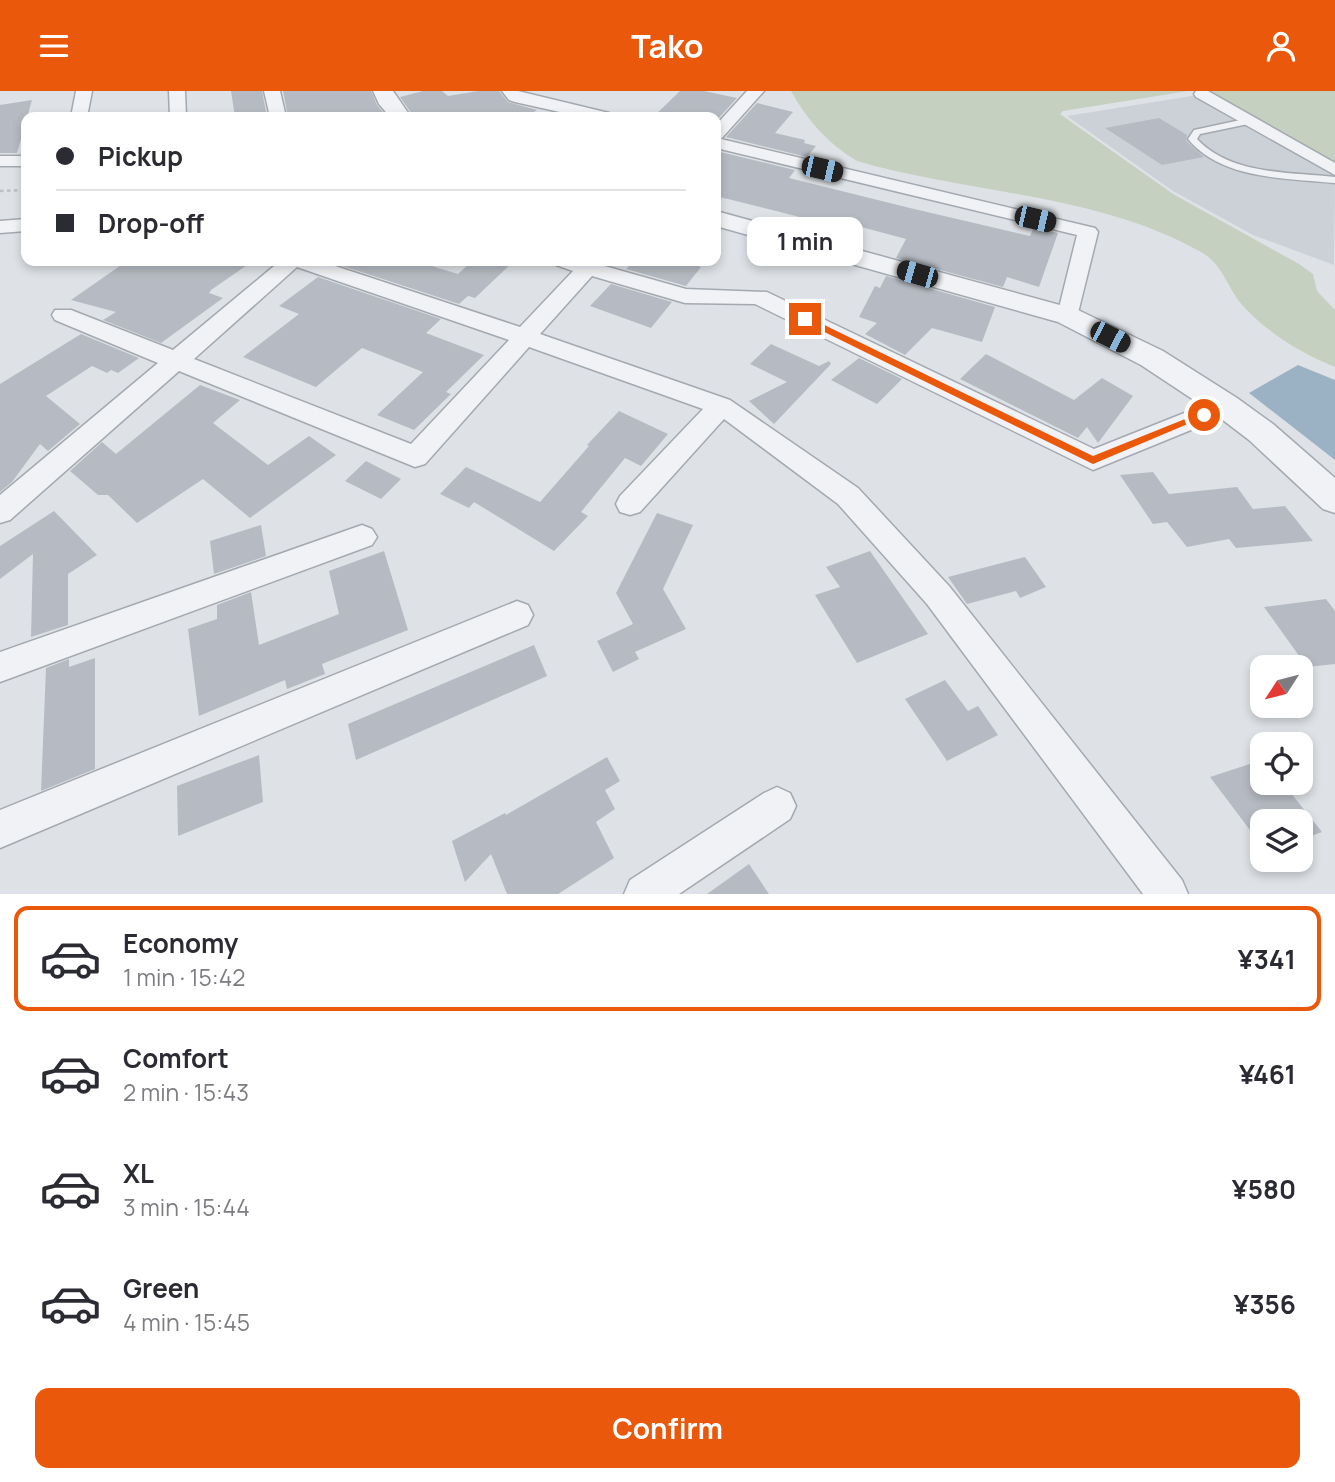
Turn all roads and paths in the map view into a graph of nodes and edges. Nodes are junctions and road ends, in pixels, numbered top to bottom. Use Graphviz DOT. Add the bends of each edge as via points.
graph roads {
  1 [pos="83,91"];
  2 [pos="177,91"];
  3 [pos="272,91"];
  4 [pos="383,91"];
  5 [pos="510,91"];
  6 [pos="757,91"];
  7 [pos="1202,95"];
  8 [pos="80,112"];
  9 [pos="178,112"];
  10 [pos="277,112"];
  11 [pos="396,112"];
  12 [pos="581,112"];
  13 [pos="1250,121"];
  14 [pos="721,130"];
  15 [pos="721,144"];
  16 [pos="21,160"];
  17 [pos="0,161"];
  18 [pos="1335,170"];
  19 [pos="1335,180"];
  20 [pos="21,190"];
  21 [pos="0,191"];
  22 [pos="721,219"];
  23 [pos="21,225"];
  24 [pos="0,227"];
  25 [pos="286,266"];
  26 [pos="315,266"];
  27 [pos="590,266"];
  28 [pos="594,266"];
  29 [pos="63,315"];
  30 [pos="1068,316"];
  31 [pos="525,337"];
  32 [pos="177,361"];
  33 [pos="721,406"];
  34 [pos="1226,406"];
  35 [pos="1335,499"];
  36 [pos="630,504"];
  37 [pos="0,512"];
  38 [pos="362,537"];
  39 [pos="517,615"];
  40 [pos="0,667"];
  41 [pos="777,806"];
  42 [pos="0,829"];
  43 [pos="644,894"];
  44 [pos="1168,894"];
  1 -- 8 [label="street"];
  2 -- 9 [label="street"];
  3 -- 10 [label="street"];
  4 -- 11 [label="street"];
  5 -- 12 [label="street" via="514,97"];
  6 -- 14 [label="street"];
  7 -- 13 [label="street"];
  13 -- 18 [label="street"];
  13 -- 19 [label="lane" via="1196,132 1192,139 1217,158 1239,167 1285,177"];
  15 -- 30 [label="street" via="1088,232"];
  16 -- 17 [label="street"];
  20 -- 21 [label="path"];
  22 -- 30 [label="street"];
  23 -- 24 [label="street"];
  25 -- 32 [label="street"];
  26 -- 31 [label="street"];
  27 -- 31 [label="street"];
  28 -- 34 [label="street" via="685,296 759,297 1093,460"];
  29 -- 32 [label="street"];
  30 -- 34 [label="street" via="1152,358"];
  31 -- 32 [label="street" via="415,457"];
  31 -- 33 [label="street"];
  32 -- 37 [label="street"];
  33 -- 36 [label="street"];
  33 -- 44 [label="street" via="848,496 938,595"];
  34 -- 35 [label="street"];
  38 -- 40 [label="street"];
  39 -- 42 [label="street"];
  41 -- 43 [label="street"];
}
